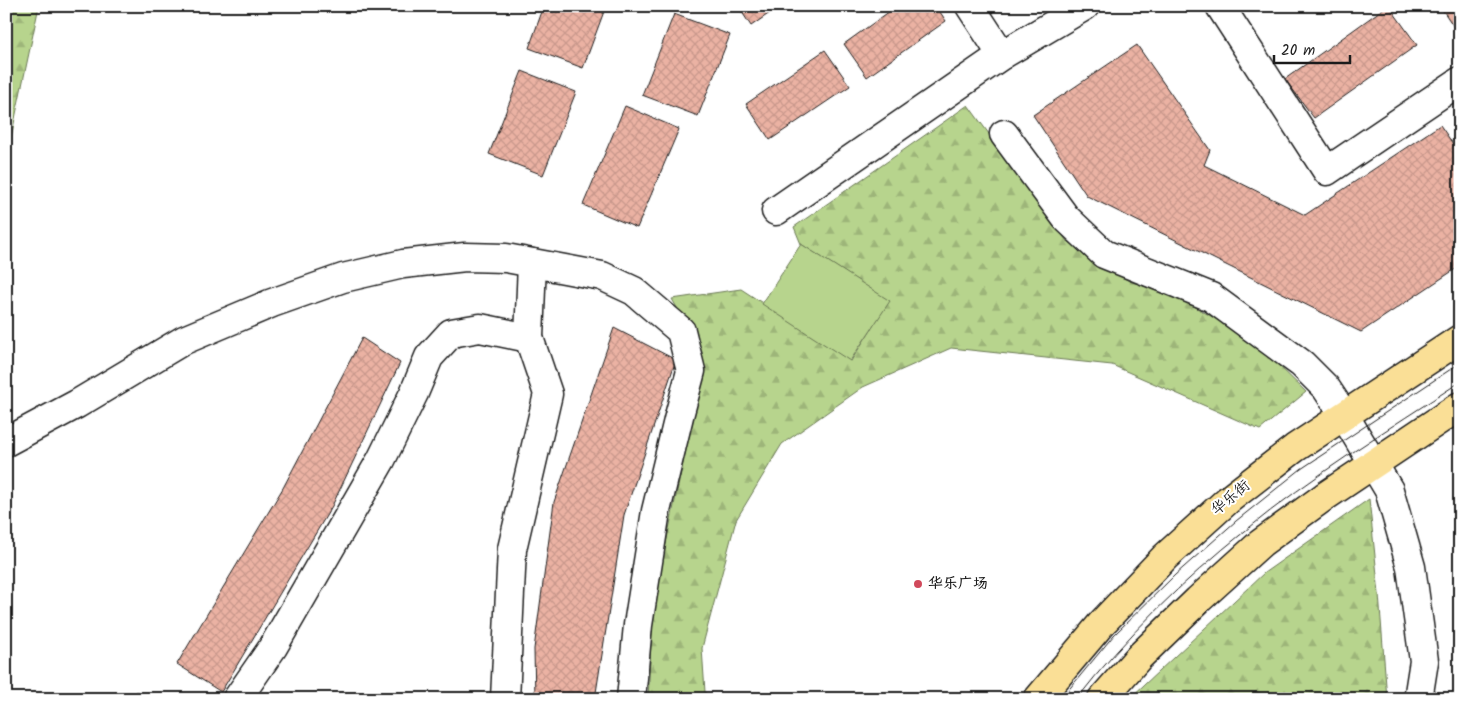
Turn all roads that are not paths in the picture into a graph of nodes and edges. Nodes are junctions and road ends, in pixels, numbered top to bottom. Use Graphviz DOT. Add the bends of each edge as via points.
graph roads {
  1 [pos="970,6"];
  2 [pos="1085,6"];
  3 [pos="1220,6"];
  4 [pos="1002,55"];
  5 [pos="1460,81"];
  6 [pos="1004,134"];
  7 [pos="776,211"];
  8 [pos="532,263"];
  9 [pos="528,338"];
  10 [pos="1460,339"];
  11 [pos="1460,406"];
  12 [pos="1344,415"];
  13 [pos="6,442"];
  14 [pos="1373,464"];
  15 [pos="237,699"];
  16 [pos="505,699"];
  17 [pos="632,699"];
  18 [pos="1038,699"];
  19 [pos="1102,699"];
  20 [pos="1418,699"];
  1 -- 4 [label="street"];
  2 -- 4 [label="street"];
  3 -- 5 [label="street" via="1327,171"];
  4 -- 7 [label="street"];
  6 -- 12 [label="street" via="1066,218 1104,254 1211,297 1302,364 1326,388"];
  8 -- 9 [label="street"];
  8 -- 13 [label="street" via="506,258 465,257 403,264 343,278 272,303 184,340"];
  8 -- 17 [label="street" via="602,276 634,291 681,331 691,371 656,511 638,625"];
  9 -- 15 [label="street" via="480,328 452,333 429,357 381,460 273,647"];
  9 -- 16 [label="street" via="548,394 512,549"];
  10 -- 12 [label="highway, 华乐街"];
  11 -- 14 [label="highway"];
  12 -- 14 [label="street"];
  12 -- 18 [label="highway, 华乐街" via="1228,500 1165,557 1102,623"];
  14 -- 19 [label="highway" via="1260,543 1138,657"];
  14 -- 20 [label="street" via="1388,490 1410,567 1424,660"];
}
